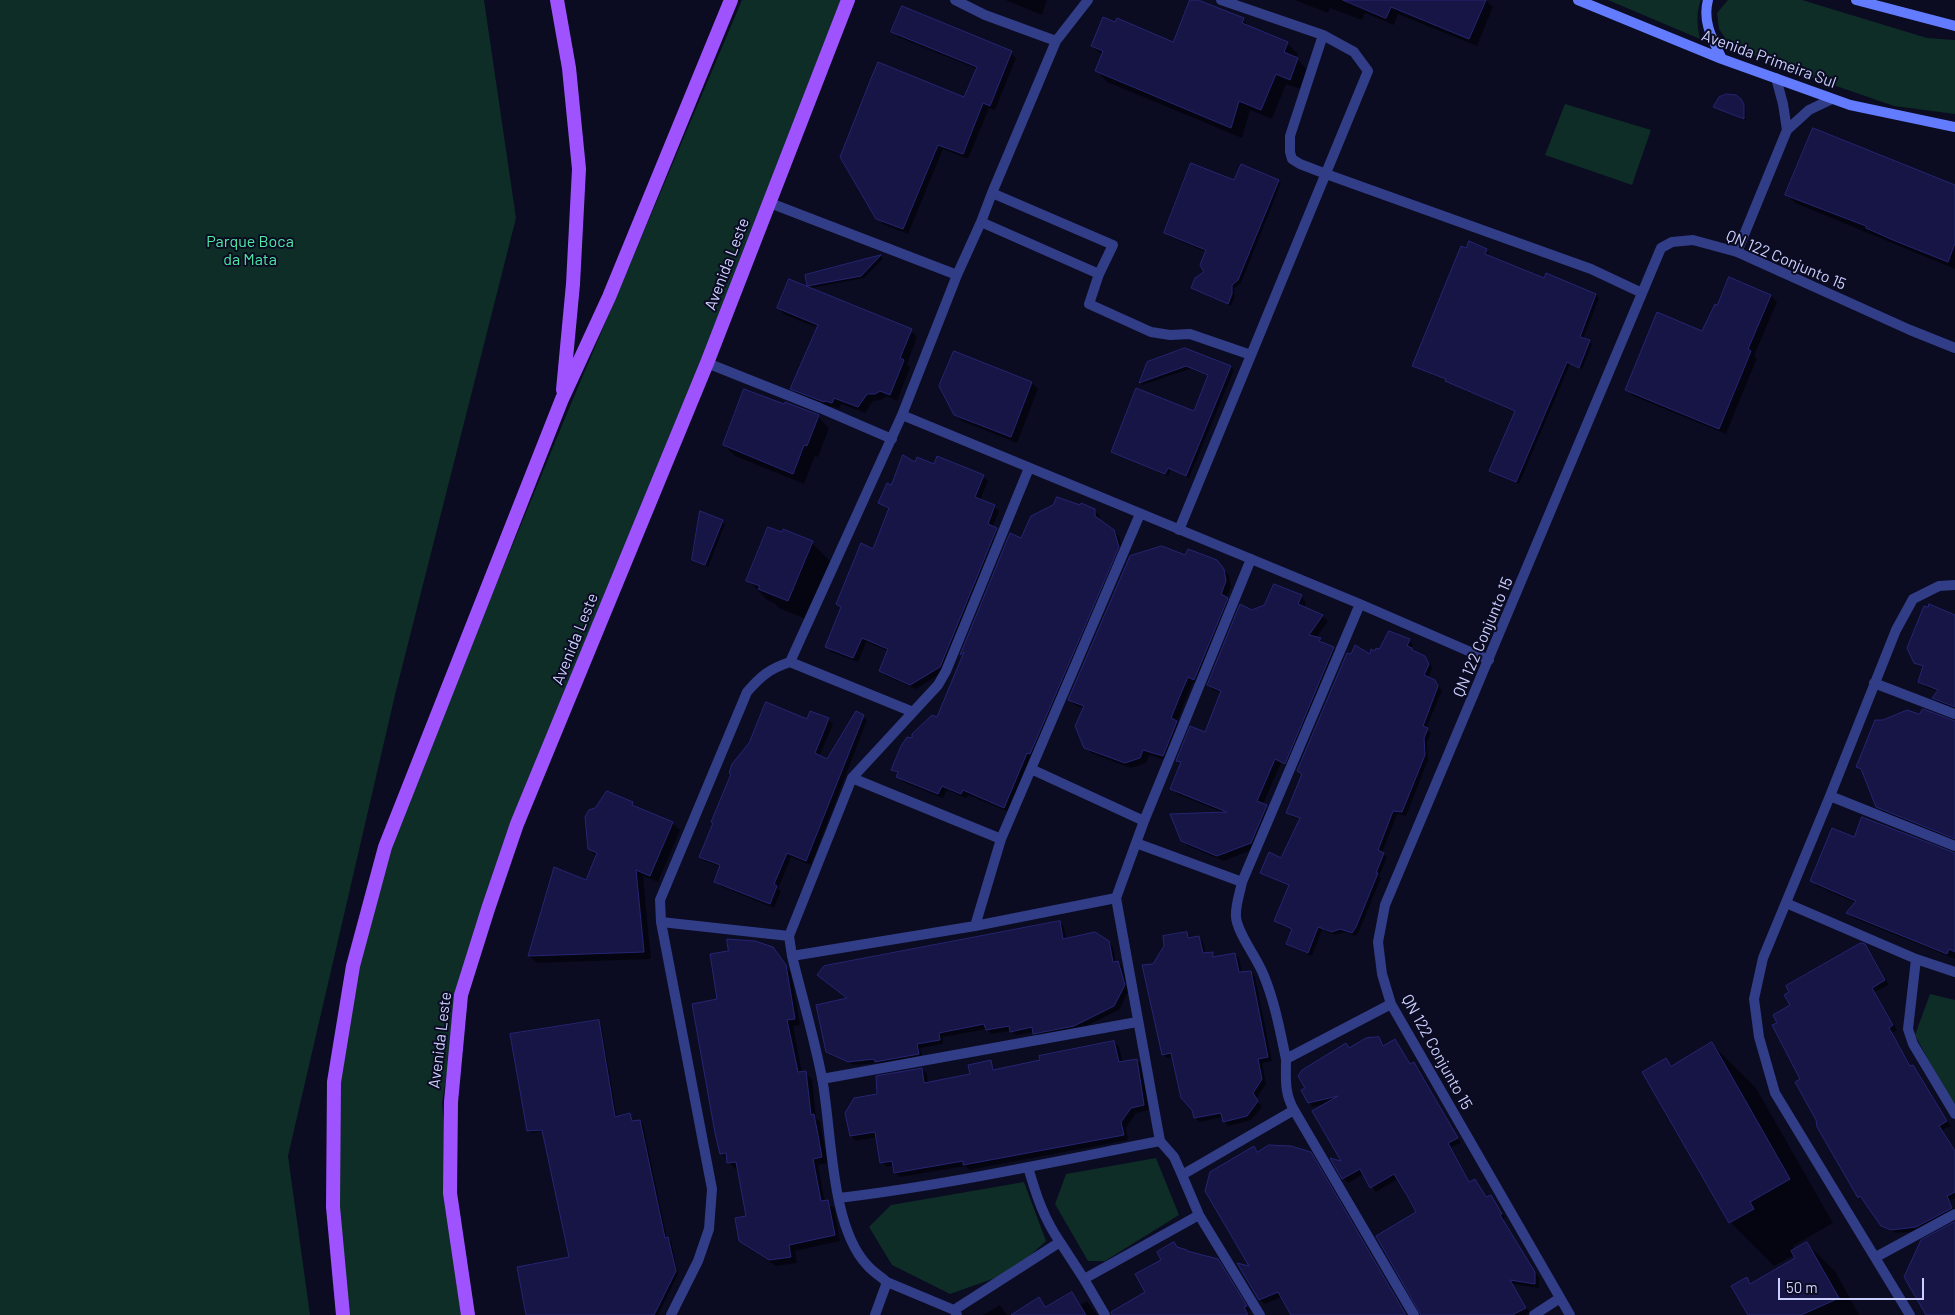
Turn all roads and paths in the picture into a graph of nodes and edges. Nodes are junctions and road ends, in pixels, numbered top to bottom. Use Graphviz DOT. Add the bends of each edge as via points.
graph roads {
  1 [pos="557,0"];
  2 [pos="731,0"];
  3 [pos="848,0"];
  4 [pos="955,0"];
  5 [pos="1088,0"];
  6 [pos="1222,0"];
  7 [pos="1578,0"];
  8 [pos="1708,0"];
  9 [pos="1856,0"];
  10 [pos="1955,26"];
  11 [pos="1323,35"];
  12 [pos="1056,41"];
  13 [pos="1722,60"];
  14 [pos="1776,78"];
  15 [pos="1832,99"];
  16 [pos="1955,128"];
  17 [pos="1787,130"];
  18 [pos="1326,174"];
  19 [pos="992,193"];
  20 [pos="770,203"];
  21 [pos="981,222"];
  22 [pos="1737,252"];
  23 [pos="1099,274"];
  24 [pos="957,275"];
  25 [pos="1642,293"];
  26 [pos="1955,348"];
  27 [pos="1251,355"];
  28 [pos="707,363"];
  29 [pos="562,399"];
  30 [pos="902,415"];
  31 [pos="892,439"];
  32 [pos="1029,468"];
  33 [pos="1140,514"];
  34 [pos="1179,530"];
  35 [pos="1251,559"];
  36 [pos="1955,585"];
  37 [pos="1360,604"];
  38 [pos="1490,660"];
  39 [pos="790,662"];
  40 [pos="1874,683"];
  41 [pos="913,712"];
  42 [pos="1955,714"];
  43 [pos="1031,770"];
  44 [pos="852,778"];
  45 [pos="1830,796"];
  46 [pos="1144,821"];
  47 [pos="1001,839"];
  48 [pos="1136,843"];
  49 [pos="1955,846"];
  50 [pos="1242,882"];
  51 [pos="1116,898"];
  52 [pos="1786,902"];
  53 [pos="661,922"];
  54 [pos="975,926"];
  55 [pos="789,936"];
  56 [pos="792,956"];
  57 [pos="1916,959"];
  58 [pos="1955,972"];
  59 [pos="1391,1004"];
  60 [pos="1137,1022"];
  61 [pos="1286,1059"];
  62 [pos="822,1079"];
  63 [pos="1294,1110"];
  64 [pos="1955,1114"];
  65 [pos="1160,1141"];
  66 [pos="1028,1167"];
  67 [pos="1182,1175"];
  68 [pos="839,1198"];
  69 [pos="1955,1214"];
  70 [pos="1199,1215"];
  71 [pos="1060,1242"];
  72 [pos="1876,1257"];
  73 [pos="1084,1279"];
  74 [pos="887,1282"];
  75 [pos="1560,1298"];
  76 [pos="956,1312"];
  77 [pos="343,1315"];
  78 [pos="468,1315"];
  79 [pos="671,1315"];
  80 [pos="875,1315"];
  81 [pos="1105,1315"];
  82 [pos="1260,1315"];
  83 [pos="1414,1315"];
  84 [pos="1534,1315"];
  85 [pos="1570,1315"];
  86 [pos="1910,1315"];
  1 -- 29 [label="main road" via="569,68 579,169"];
  2 -- 29 [label="main road" via="609,298"];
  3 -- 20 [label="main road, Avenida Leste"];
  4 -- 12 [label="street" via="985,15"];
  5 -- 12 [label="street"];
  6 -- 11 [label="street"];
  7 -- 13 [label="main road, Avenida Primeira Sul"];
  8 -- 13 [label="main road" via="1708,30"];
  9 -- 10 [label="main road"];
  11 -- 18 [label="street" via="1290,136 1290,152 1292,159 1300,164"];
  11 -- 18 [label="street" via="1354,52 1368,71"];
  12 -- 19 [label="street"];
  13 -- 14 [label="main road, Avenida Primeira Sul"];
  14 -- 15 [label="main road, Avenida Primeira Sul"];
  14 -- 17 [label="street"];
  15 -- 16 [label="main road, Avenida Primeira Sul"];
  15 -- 17 [label="street" via="1809,110"];
  17 -- 22 [label="street"];
  18 -- 25 [label="street" via="1590,269"];
  18 -- 27 [label="street"];
  19 -- 21 [label="street"];
  19 -- 23 [label="street" via="1113,245"];
  20 -- 24 [label="street"];
  20 -- 28 [label="main road, Avenida Leste"];
  21 -- 23 [label="street"];
  21 -- 24 [label="street"];
  22 -- 25 [label="street, QN 122 Conjunto 15" via="1693,240 1672,242 1661,248"];
  22 -- 26 [label="street, QN 122 Conjunto 15"];
  23 -- 27 [label="street" via="1089,304 1150,332 1190,334"];
  24 -- 30 [label="street"];
  25 -- 38 [label="street, QN 122 Conjunto 15"];
  27 -- 34 [label="street"];
  28 -- 31 [label="street"];
  28 -- 78 [label="main road, Avenida Leste" via="517,824 461,995 451,1102 450,1192"];
  29 -- 77 [label="main road" via="385,848 353,966 334,1082 333,1207"];
  30 -- 31 [label="street"];
  30 -- 32 [label="street"];
  31 -- 39 [label="street"];
  32 -- 33 [label="street"];
  32 -- 41 [label="street" via="946,671 938,685"];
  33 -- 34 [label="street"];
  33 -- 43 [label="street"];
  34 -- 35 [label="street"];
  35 -- 37 [label="street"];
  35 -- 46 [label="street"];
  36 -- 40 [label="street" via="1938,586 1913,599"];
  37 -- 38 [label="street"];
  37 -- 50 [label="street"];
  38 -- 59 [label="street, QN 122 Conjunto 15" via="1385,906 1378,942 1382,974"];
  39 -- 41 [label="street"];
  39 -- 53 [label="street" via="763,674 747,692 660,900"];
  40 -- 42 [label="street"];
  40 -- 45 [label="street"];
  41 -- 44 [label="street"];
  43 -- 46 [label="street"];
  43 -- 47 [label="street"];
  44 -- 47 [label="street"];
  44 -- 55 [label="street"];
  45 -- 49 [label="street"];
  45 -- 52 [label="street"];
  46 -- 48 [label="street"];
  47 -- 54 [label="street"];
  48 -- 50 [label="street"];
  48 -- 51 [label="street"];
  50 -- 61 [label="street" via="1236,916 1238,927 1257,958 1273,1001"];
  51 -- 54 [label="street"];
  51 -- 60 [label="street"];
  52 -- 57 [label="street"];
  52 -- 72 [label="street" via="1763,958 1754,998 1759,1038 1775,1093"];
  53 -- 55 [label="street"];
  53 -- 79 [label="street" via="712,1189 709,1229 698,1261"];
  54 -- 56 [label="street"];
  55 -- 56 [label="street"];
  56 -- 62 [label="street"];
  57 -- 58 [label="street"];
  57 -- 64 [label="street" via="1908,1029 1913,1044"];
  59 -- 61 [label="street"];
  59 -- 75 [label="street, QN 122 Conjunto 15"];
  60 -- 62 [label="street"];
  60 -- 65 [label="street"];
  61 -- 63 [label="street" via="1285,1086"];
  62 -- 68 [label="street"];
  63 -- 67 [label="street"];
  63 -- 83 [label="street"];
  65 -- 66 [label="street"];
  65 -- 67 [label="street" via="1174,1157"];
  66 -- 68 [label="street"];
  66 -- 71 [label="street" via="1037,1201"];
  67 -- 70 [label="street"];
  68 -- 74 [label="street" via="854,1247 866,1265"];
  69 -- 72 [label="street"];
  70 -- 73 [label="street"];
  70 -- 82 [label="street"];
  71 -- 73 [label="street"];
  71 -- 76 [label="street"];
  72 -- 86 [label="street"];
  73 -- 81 [label="street"];
  74 -- 76 [label="street"];
  74 -- 80 [label="street"];
  75 -- 84 [label="street"];
  75 -- 85 [label="street, QN 122 Conjunto 15"];
}
